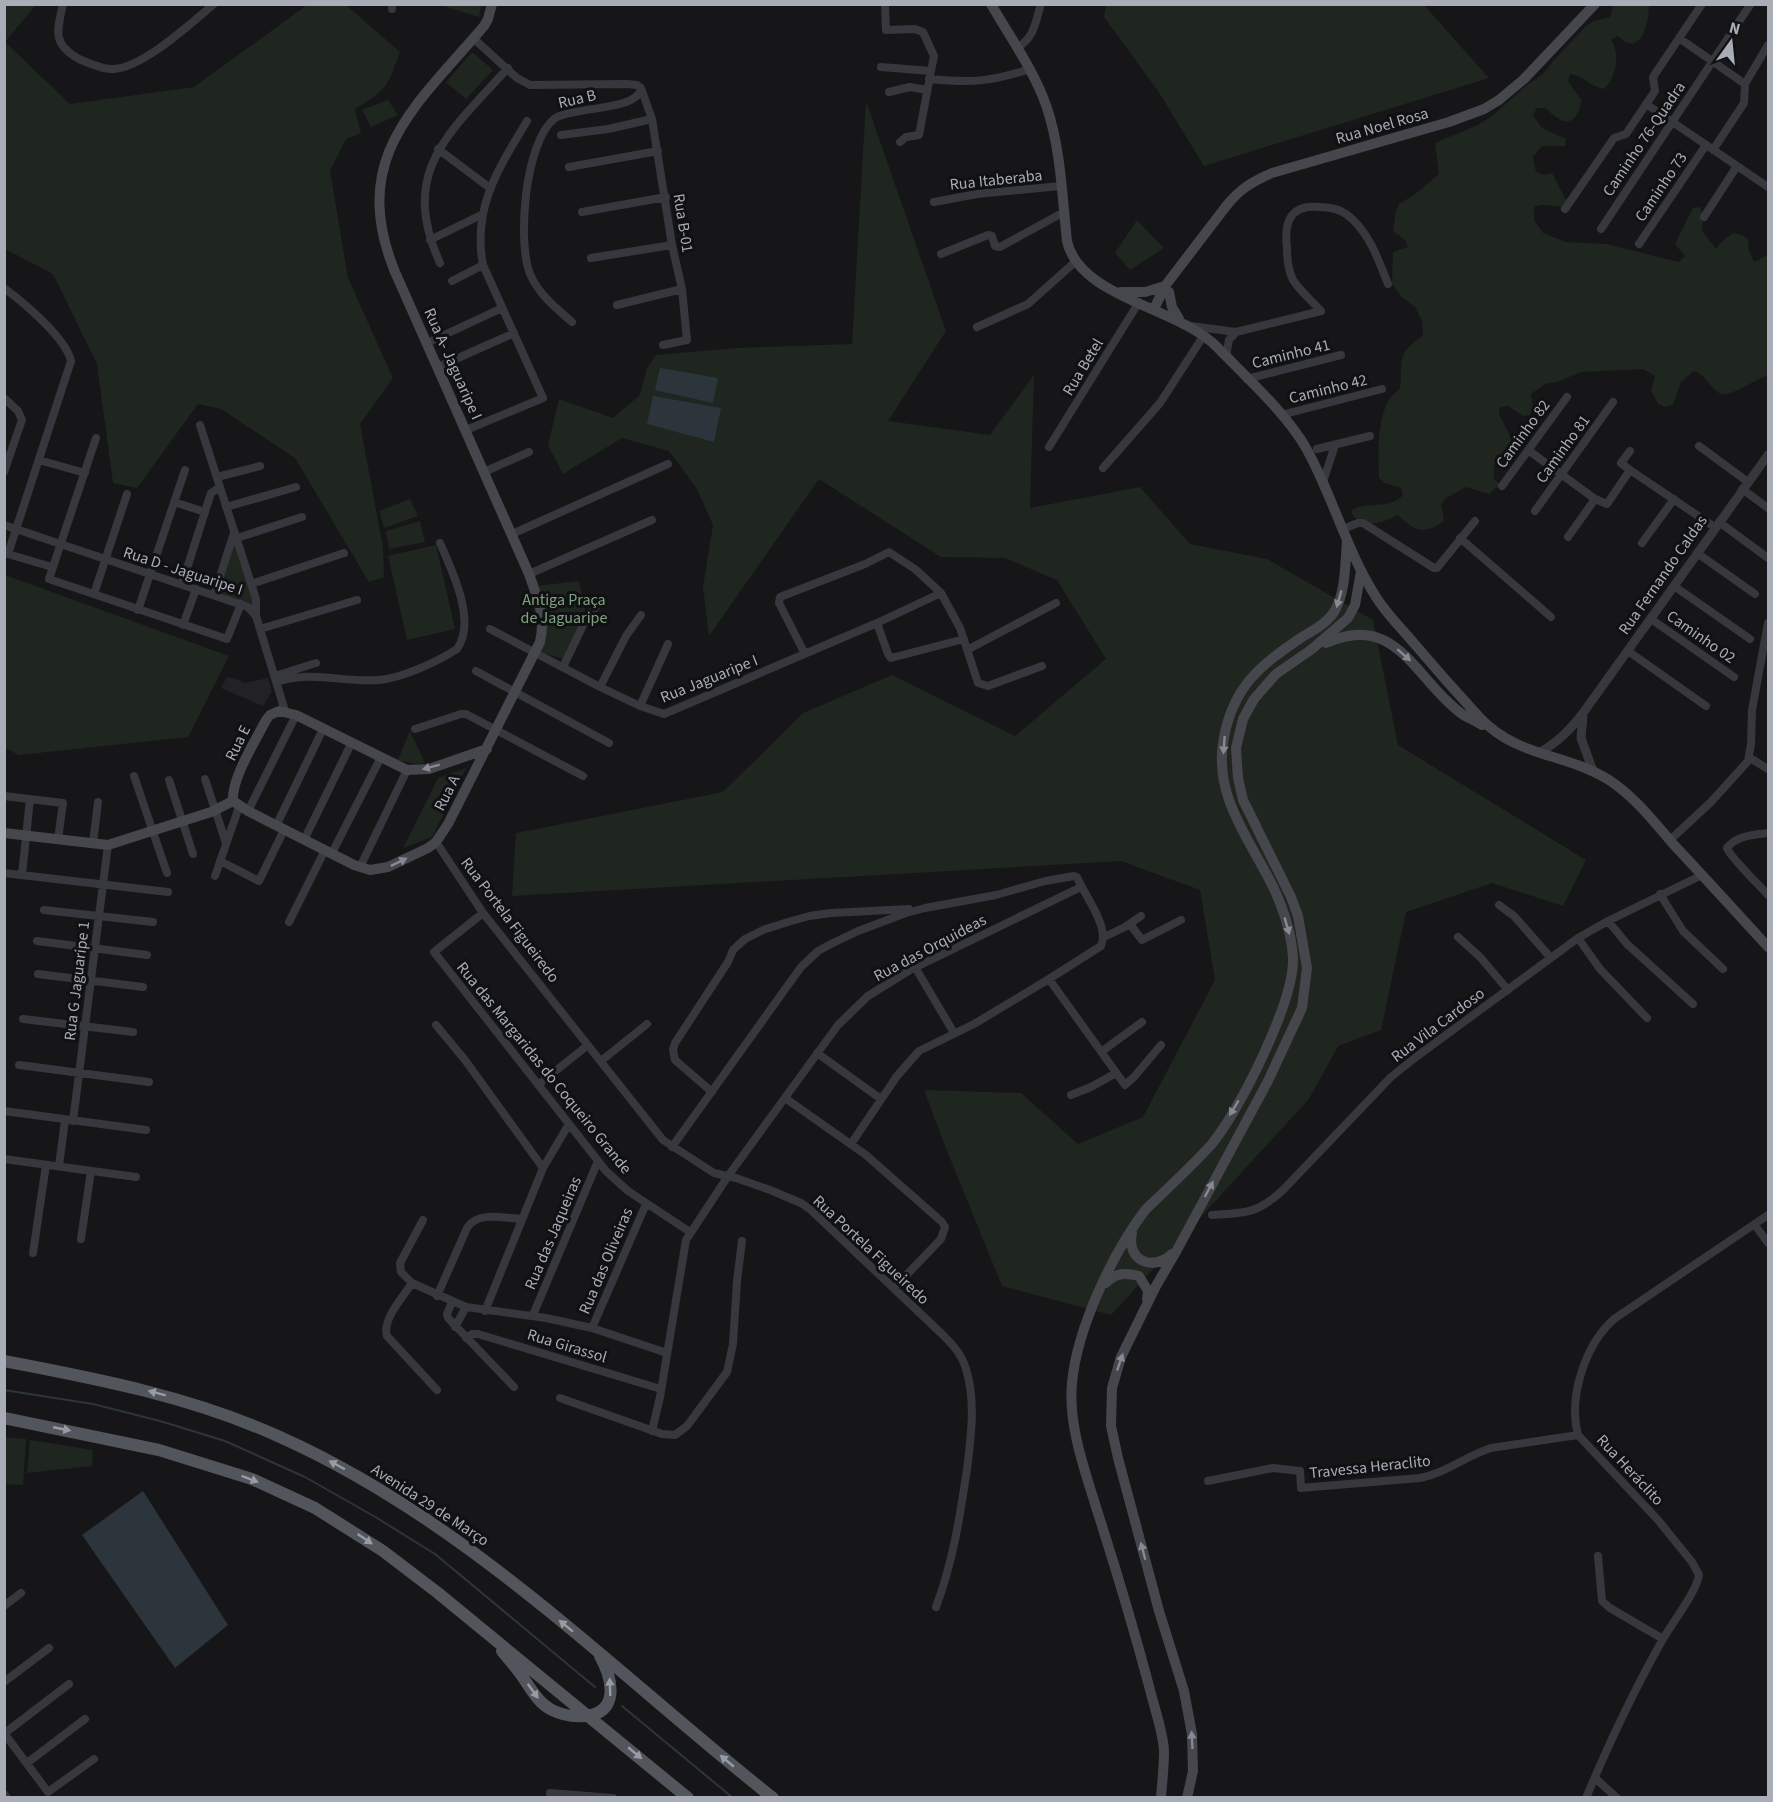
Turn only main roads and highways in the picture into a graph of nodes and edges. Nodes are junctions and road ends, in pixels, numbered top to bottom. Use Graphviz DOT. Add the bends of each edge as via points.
graph roads {
  1 [pos="492,4"];
  2 [pos="991,4"];
  3 [pos="1595,4"];
  4 [pos="1167,289"];
  5 [pos="1114,291"];
  6 [pos="1158,310"];
  7 [pos="1184,324"];
  8 [pos="1347,541"];
  9 [pos="1361,571"];
  10 [pos="1312,649"];
  11 [pos="290,713"];
  12 [pos="1493,730"];
  13 [pos="487,749"];
  14 [pos="240,807"];
  15 [pos="4,833"];
  16 [pos="1768,947"];
  17 [pos="1138,1219"];
  18 [pos="1178,1250"];
  19 [pos="1100,1289"];
  20 [pos="1144,1311"];
  21 [pos="4,1361"];
  22 [pos="4,1418"];
  23 [pos="484,1629"];
  24 [pos="597,1651"];
  25 [pos="590,1716"];
  26 [pos="678,1793"];
  27 [pos="688,1797"];
  28 [pos="773,1797"];
  29 [pos="1161,1797"];
  30 [pos="1187,1797"];
  1 -- 13 [label="main road, Rua A- Jaguaripe I" via="488,18 473,38 406,117 392,143 381,181 380,206 395,272 539,602 543,623 540,642"];
  2 -- 5 [label="main road" via="1030,69 1050,117 1069,251 1091,278"];
  3 -- 4 [label="main road, Rua Noel Rosa" via="1524,79 1484,109 1272,173 1246,185 1227,205"];
  4 -- 5 [label="main road"];
  4 -- 6 [label="main road, Rua Noel Rosa"];
  4 -- 7 [label="main road" via="1172,307"];
  5 -- 6 [label="main road"];
  6 -- 7 [label="main road"];
  7 -- 8 [label="main road" via="1226,356 1304,445"];
  8 -- 9 [label="main road"];
  8 -- 17 [label="main road, one-way" via="1342,592 1336,610 1254,674 1241,691 1223,739 1225,785 1232,812 1268,878 1290,936 1293,961 1283,1009 1236,1107 1212,1143"];
  9 -- 10 [label="main road" via="1355,605 1348,618"];
  9 -- 12 [label="main road" via="1393,619"];
  10 -- 12 [label="main road, one-way" via="1356,633 1391,644 1462,713"];
  18 -- 10 [label="main road, one-way" via="1268,1081 1302,1008 1307,968 1298,916 1243,800 1236,748 1243,719 1254,699 1276,674"];
  13 -- 11 [label="main road, Rua A, one-way" via="429,769 407,770"];
  11 -- 14 [label="main road, Rua E" via="275,712 266,720 236,782 232,796"];
  12 -- 16 [label="main road" via="1507,741 1593,771 1625,792"];
  14 -- 13 [label="main road, Rua A, one-way" via="360,867 388,867 436,842"];
  14 -- 15 [label="main road" via="215,810 108,845"];
  17 -- 18 [label="main road" via="1130,1243 1137,1258 1154,1263 1165,1261"];
  17 -- 19 [label="main road"];
  18 -- 20 [label="main road"];
  19 -- 20 [label="main road" via="1119,1274 1139,1276 1148,1291"];
  19 -- 29 [label="main road" via="1077,1350 1072,1384 1074,1421 1164,1750"];
  30 -- 20 [label="main road, one-way" via="1193,1771 1192,1734 1184,1691 1111,1426 1112,1388 1121,1357"];
  24 -- 21 [label="main road, Avenida 29 de Março, one-way" via="459,1541 388,1494 302,1447 176,1398"];
  22 -- 23 [label="main road, one-way" via="159,1450 232,1472 286,1494 367,1540"];
  23 -- 25 [label="main road"];
  23 -- 25 [label="main road, one-way" via="543,1704 562,1714"];
  25 -- 24 [label="main road, one-way" via="607,1705 611,1689 606,1666"];
  28 -- 24 [label="main road, Avenida 29 de Março, one-way"];
  25 -- 26 [label="main road, one-way"];
  26 -- 27 [label="main road"];
}
